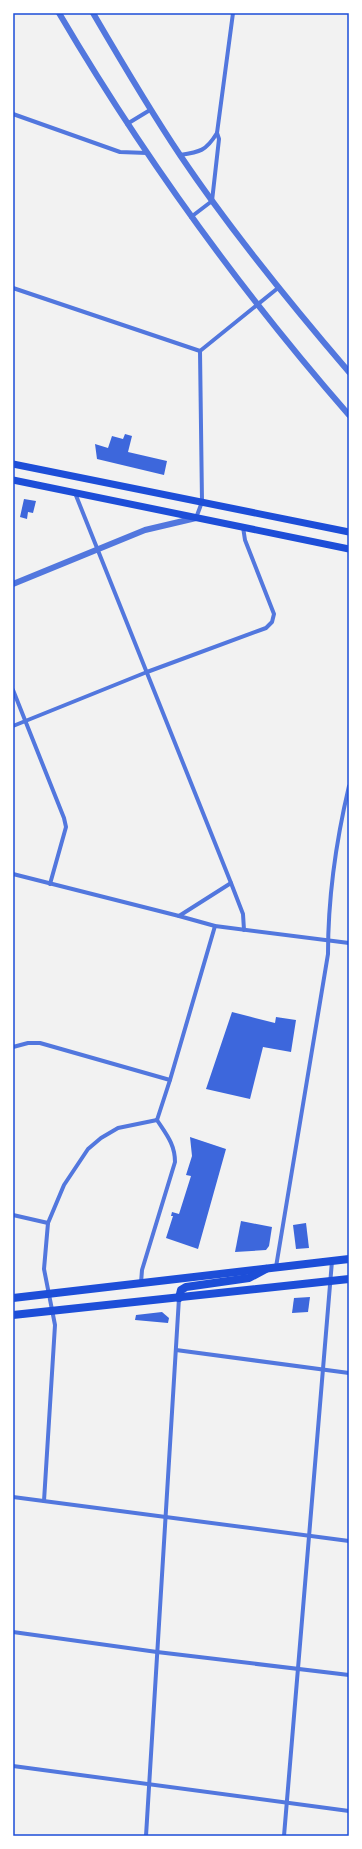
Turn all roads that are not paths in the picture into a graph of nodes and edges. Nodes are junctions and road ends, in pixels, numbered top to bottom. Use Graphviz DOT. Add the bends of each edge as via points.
graph roads {
  1 [pos="59,13"];
  2 [pos="93,13"];
  3 [pos="233,13"];
  4 [pos="150,110"];
  5 [pos="13,114"];
  6 [pos="127,124"];
  7 [pos="217,133"];
  8 [pos="147,153"];
  9 [pos="180,155"];
  10 [pos="212,201"];
  11 [pos="191,217"];
  12 [pos="13,288"];
  13 [pos="278,288"];
  14 [pos="256,305"];
  15 [pos="200,351"];
  16 [pos="349,372"];
  17 [pos="349,415"];
  18 [pos="13,464"];
  19 [pos="13,480"];
  20 [pos="75,493"];
  21 [pos="202,502"];
  22 [pos="196,518"];
  23 [pos="243,527"];
  24 [pos="349,532"];
  25 [pos="98,549"];
  26 [pos="349,549"];
  27 [pos="13,584"];
  28 [pos="147,672"];
  29 [pos="13,690"];
  30 [pos="25,721"];
  31 [pos="13,726"];
  32 [pos="349,786"];
  33 [pos="13,874"];
  34 [pos="231,883"];
  35 [pos="50,884"];
  36 [pos="179,916"];
  37 [pos="215,926"];
  38 [pos="244,930"];
  39 [pos="328,940"];
  40 [pos="349,943"];
  41 [pos="13,1047"];
  42 [pos="170,1080"];
  43 [pos="156,1120"];
  44 [pos="13,1215"];
  45 [pos="48,1223"];
  46 [pos="349,1259"];
  47 [pos="332,1261"];
  48 [pos="272,1268"];
  49 [pos="349,1279"];
  50 [pos="330,1282"];
  51 [pos="141,1283"];
  52 [pos="49,1294"];
  53 [pos="13,1298"];
  54 [pos="180,1298"];
  55 [pos="52,1311"];
  56 [pos="13,1315"];
  57 [pos="176,1350"];
  58 [pos="324,1370"];
  59 [pos="349,1373"];
  60 [pos="13,1497"];
  61 [pos="44,1501"];
  62 [pos="165,1518"];
  63 [pos="309,1537"];
  64 [pos="349,1542"];
  65 [pos="13,1632"];
  66 [pos="157,1652"];
  67 [pos="297,1668"];
  68 [pos="349,1675"];
  69 [pos="13,1766"];
  70 [pos="150,1784"];
  71 [pos="288,1803"];
  72 [pos="349,1811"];
  73 [pos="146,1836"];
  74 [pos="284,1836"];
  1 -- 6 [label="street"];
  2 -- 4 [label="street"];
  3 -- 7 [label="street"];
  4 -- 6 [label="street"];
  4 -- 9 [label="street"];
  5 -- 8 [label="street" via="120,152"];
  6 -- 8 [label="street"];
  7 -- 9 [label="street" via="209,146 201,151"];
  7 -- 10 [label="street" via="219,139"];
  8 -- 11 [label="street"];
  9 -- 10 [label="street"];
  10 -- 11 [label="street"];
  10 -- 13 [label="street"];
  11 -- 14 [label="street"];
  12 -- 15 [label="street"];
  13 -- 14 [label="street"];
  13 -- 16 [label="street"];
  14 -- 15 [label="street"];
  14 -- 17 [label="street"];
  15 -- 21 [label="street"];
  18 -- 21 [label="main road"];
  19 -- 20 [label="main road"];
  20 -- 22 [label="main road"];
  20 -- 25 [label="street"];
  21 -- 22 [label="street"];
  21 -- 24 [label="main road"];
  22 -- 23 [label="main road"];
  22 -- 25 [label="street" via="145,530"];
  23 -- 26 [label="main road"];
  23 -- 28 [label="street" via="245,540 274,614 272,622 266,628"];
  25 -- 27 [label="street"];
  25 -- 28 [label="street"];
  28 -- 30 [label="street"];
  28 -- 34 [label="street"];
  29 -- 30 [label="street"];
  30 -- 31 [label="street"];
  30 -- 35 [label="street" via="66,826"];
  32 -- 39 [label="street" via="332,879"];
  33 -- 35 [label="street"];
  34 -- 36 [label="street"];
  34 -- 38 [label="street" via="243,914"];
  35 -- 36 [label="street"];
  36 -- 37 [label="street"];
  37 -- 38 [label="street"];
  37 -- 42 [label="street"];
  38 -- 39 [label="street"];
  39 -- 40 [label="street"];
  39 -- 48 [label="street" via="327,962"];
  41 -- 42 [label="street" via="40,1043"];
  42 -- 43 [label="street"];
  43 -- 45 [label="street" via="118,1128 88,1149 64,1185"];
  43 -- 51 [label="street" via="172,1142 175,1162 142,1270"];
  44 -- 45 [label="street"];
  45 -- 52 [label="street" via="44,1269"];
  46 -- 47 [label="main road"];
  47 -- 48 [label="main road"];
  47 -- 50 [label="street"];
  48 -- 51 [label="main road"];
  48 -- 54 [label="main road" via="249,1278 183,1288"];
  49 -- 50 [label="main road"];
  50 -- 54 [label="main road"];
  50 -- 58 [label="street"];
  51 -- 52 [label="main road"];
  52 -- 53 [label="main road"];
  52 -- 55 [label="street"];
  54 -- 55 [label="main road"];
  54 -- 57 [label="street"];
  55 -- 56 [label="main road"];
  55 -- 61 [label="street" via="55,1325"];
  57 -- 58 [label="street"];
  57 -- 62 [label="street"];
  58 -- 59 [label="street"];
  58 -- 63 [label="street"];
  60 -- 61 [label="street"];
  61 -- 62 [label="street"];
  62 -- 63 [label="street"];
  62 -- 66 [label="street"];
  63 -- 64 [label="street"];
  63 -- 67 [label="street"];
  65 -- 66 [label="street"];
  66 -- 67 [label="street"];
  66 -- 70 [label="street"];
  67 -- 68 [label="street"];
  67 -- 71 [label="street"];
  69 -- 70 [label="street"];
  70 -- 71 [label="street"];
  70 -- 73 [label="street"];
  71 -- 72 [label="street"];
  71 -- 74 [label="street"];
}
